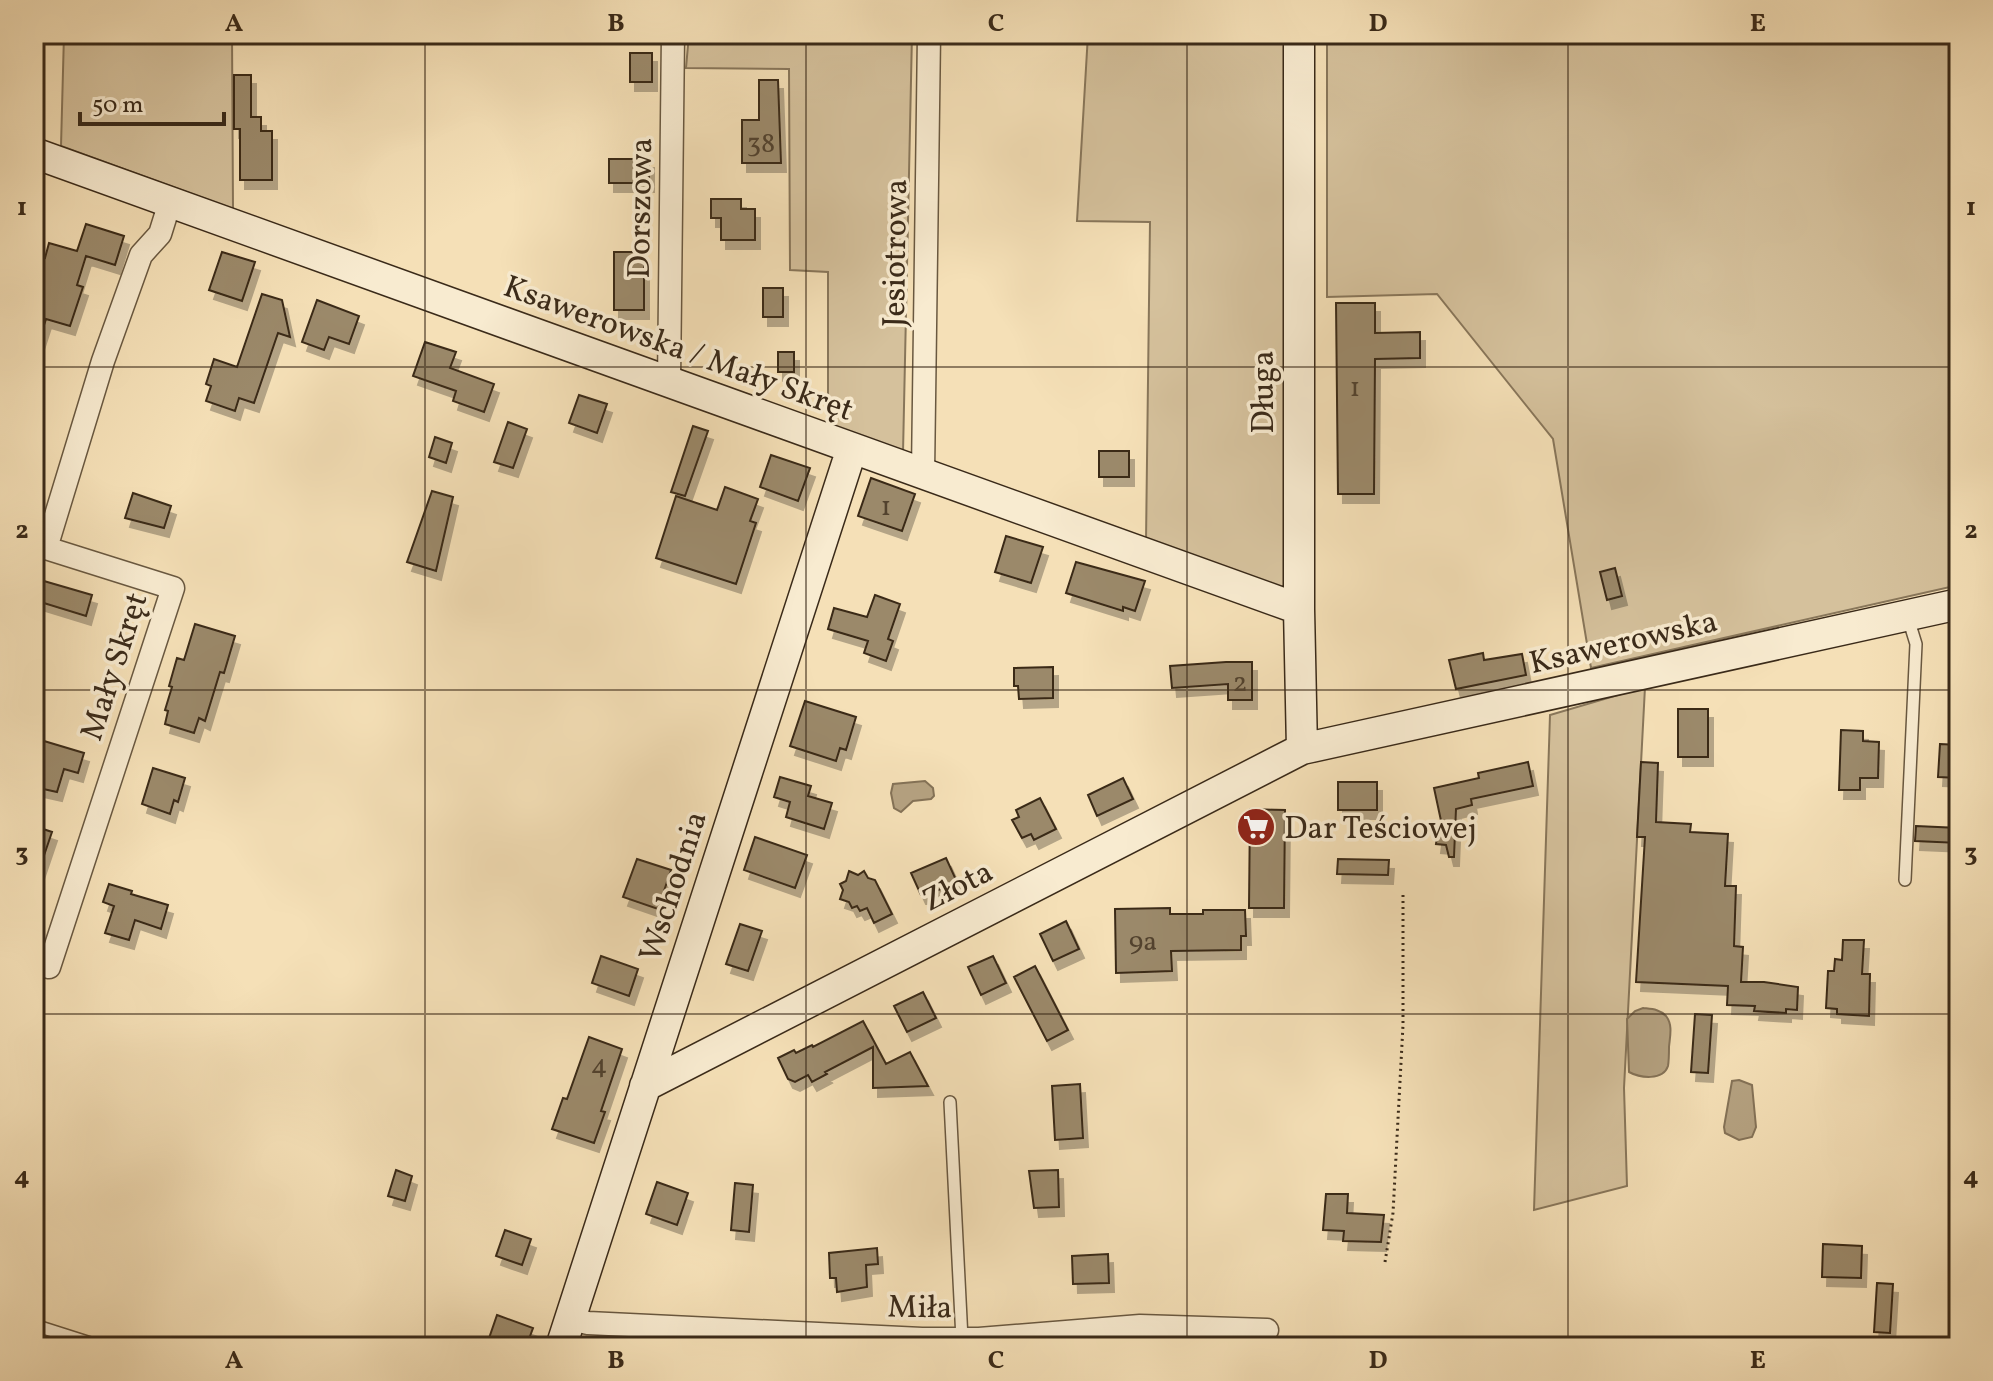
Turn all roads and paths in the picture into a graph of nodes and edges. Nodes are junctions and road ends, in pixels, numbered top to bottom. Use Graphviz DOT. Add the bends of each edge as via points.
graph roads {
  1 [pos="673,34"];
  2 [pos="929,34"];
  3 [pos="1299,34"];
  4 [pos="34,153"];
  5 [pos="170,202"];
  6 [pos="669,382"];
  7 [pos="852,448"];
  8 [pos="923,473"];
  9 [pos="1959,604"];
  10 [pos="1299,609"];
  11 [pos="1907,615"];
  12 [pos="1302,749"];
  13 [pos="1905,880"];
  14 [pos="1403,891"];
  15 [pos="49,967"];
  16 [pos="645,1086"];
  17 [pos="950,1102"];
  18 [pos="1385,1262"];
  19 [pos="34,1325"];
  20 [pos="1267,1330"];
  21 [pos="566,1333"];
  22 [pos="962,1339"];
  23 [pos="103,1347"];
  1 -- 6 [label="street, Dorszowa"];
  2 -- 8 [label="street, Jesiotrowa"];
  3 -- 10 [label="street, Długa"];
  4 -- 5 [label="street, Ksawerowska / Mały Skręt"];
  5 -- 6 [label="street, Ksawerowska / Mały Skręt"];
  5 -- 15 [label="street, Mały Skręt" via="160,234 141,255 103,361 46,548 173,588"];
  6 -- 7 [label="street, Ksawerowska / Mały Skręt"];
  7 -- 8 [label="street, Ksawerowska / Mały Skręt"];
  7 -- 16 [label="street, Wschodnia"];
  8 -- 10 [label="street, Ksawerowska / Mały Skręt"];
  9 -- 11 [label="street, Ksawerowska"];
  10 -- 12 [label="street, Długa"];
  11 -- 12 [label="street, Ksawerowska"];
  11 -- 13 [label="lane" via="1916,644"];
  12 -- 16 [label="street, Złota"];
  14 -- 18 [label="path" via="1403,1025 1393,1213"];
  16 -- 21 [label="street, Wschodnia"];
  17 -- 22 [label="lane"];
  19 -- 23 [label="lane"];
  20 -- 22 [label="street, Miła" via="1140,1326"];
  21 -- 22 [label="street, Miła" via="588,1323"];
}
